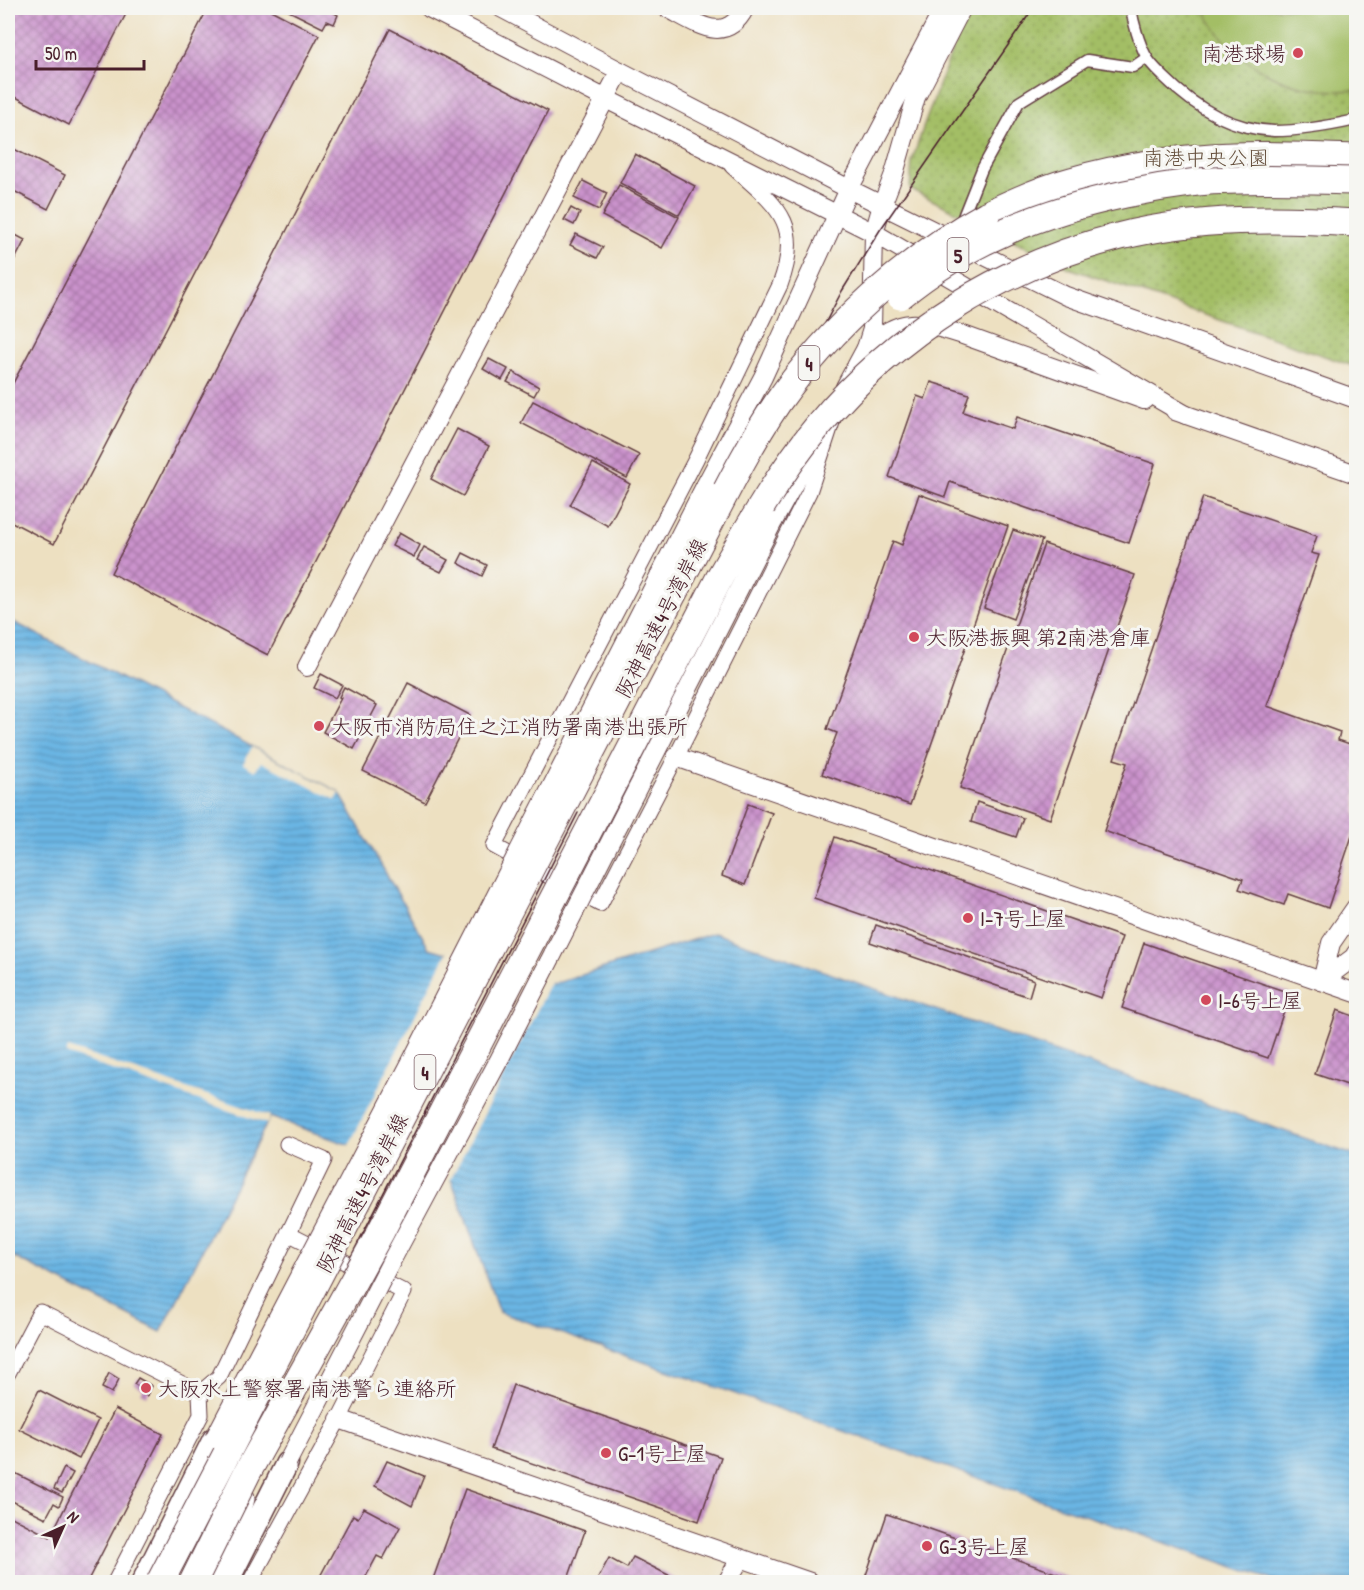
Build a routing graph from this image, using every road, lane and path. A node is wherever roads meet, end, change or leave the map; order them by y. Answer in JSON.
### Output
{"nodes":[{"id":1,"x":429,"y":8,"type":"edge"},
{"id":2,"x":501,"y":8,"type":"edge"},
{"id":3,"x":667,"y":8,"type":"edge"},
{"id":4,"x":745,"y":8,"type":"edge"},
{"id":5,"x":944,"y":8,"type":"edge"},
{"id":6,"x":962,"y":8,"type":"edge"},
{"id":7,"x":1131,"y":8,"type":"edge"},
{"id":8,"x":1146,"y":58,"type":"junction"},
{"id":9,"x":620,"y":71,"type":"junction"},
{"id":10,"x":606,"y":99,"type":"junction"},
{"id":11,"x":1356,"y":120,"type":"edge"},
{"id":12,"x":1356,"y":158,"type":"edge"},
{"id":13,"x":728,"y":161,"type":"junction"},
{"id":14,"x":1356,"y":181,"type":"edge"},
{"id":15,"x":849,"y":189,"type":"junction"},
{"id":16,"x":1356,"y":204,"type":"edge"},
{"id":17,"x":882,"y":205,"type":"junction"},
{"id":18,"x":837,"y":216,"type":"junction"},
{"id":19,"x":961,"y":222,"type":"dead end"},
{"id":20,"x":1356,"y":223,"type":"edge"},
{"id":21,"x":874,"y":233,"type":"junction"},
{"id":22,"x":866,"y":348,"type":"junction"},
{"id":23,"x":841,"y":397,"type":"junction"},
{"id":24,"x":1356,"y":399,"type":"edge"},
{"id":25,"x":1186,"y":415,"type":"junction"},
{"id":26,"x":1356,"y":474,"type":"edge"},
{"id":27,"x":690,"y":561,"type":"junction"},
{"id":28,"x":721,"y":574,"type":"junction"},
{"id":29,"x":307,"y":667,"type":"dead end"},
{"id":30,"x":676,"y":757,"type":"junction"},
{"id":31,"x":1356,"y":907,"type":"edge"},
{"id":32,"x":1356,"y":953,"type":"edge"},
{"id":33,"x":1322,"y":981,"type":"junction"},
{"id":34,"x":1356,"y":993,"type":"edge"},
{"id":35,"x":287,"y":1144,"type":"dead end"},
{"id":36,"x":288,"y":1233,"type":"junction"},
{"id":37,"x":8,"y":1374,"type":"edge"},
{"id":38,"x":201,"y":1393,"type":"junction"},
{"id":39,"x":339,"y":1419,"type":"junction"},
{"id":40,"x":214,"y":1439,"type":"joint"},
{"id":41,"x":287,"y":1463,"type":"joint"},
{"id":42,"x":248,"y":1473,"type":"junction"},
{"id":43,"x":740,"y":1558,"type":"junction"},
{"id":44,"x":115,"y":1582,"type":"edge"},
{"id":45,"x":143,"y":1582,"type":"edge"},
{"id":46,"x":160,"y":1582,"type":"edge"},
{"id":47,"x":193,"y":1582,"type":"edge"},
{"id":48,"x":217,"y":1582,"type":"edge"},
{"id":49,"x":227,"y":1582,"type":"edge"},
{"id":50,"x":250,"y":1582,"type":"edge"},
{"id":51,"x":727,"y":1582,"type":"edge"},
{"id":52,"x":810,"y":1582,"type":"edge"}],
"edges":[{"from":1,"to":10,"type":"street"},
{"from":2,"to":9,"type":"street"},
{"from":3,"to":4,"type":"street"},
{"from":5,"to":15,"type":"street"},
{"from":6,"to":17,"type":"street"},
{"from":7,"to":8,"type":"street"},
{"from":8,"to":11,"type":"street"},
{"from":8,"to":19,"type":"street"},
{"from":9,"to":10,"type":"street"},
{"from":9,"to":15,"type":"street"},
{"from":10,"to":13,"type":"street"},
{"from":10,"to":29,"type":"street"},
{"from":12,"to":27,"type":"highway","name":"阪神高速4号湾岸線","number":"4","bridge":true},
{"from":13,"to":18,"type":"street"},
{"from":13,"to":30,"type":"street"},
{"from":14,"to":27,"type":"highway","number":"5","bridge":true},
{"from":15,"to":17,"type":"street"},
{"from":15,"to":18,"type":"street"},
{"from":16,"to":28,"type":"highway","number":"5","bridge":true},
{"from":17,"to":21,"type":"street"},
{"from":17,"to":24,"type":"street"},
{"from":18,"to":21,"type":"street"},
{"from":18,"to":40,"type":"street","bridge":true},
{"from":20,"to":28,"type":"highway","name":"阪神高速4号湾岸線","number":"4","bridge":true},
{"from":21,"to":22,"type":"street"},
{"from":21,"to":25,"type":"street"},
{"from":22,"to":23,"type":"street"},
{"from":22,"to":25,"type":"street"},
{"from":23,"to":30,"type":"street"},
{"from":23,"to":41,"type":"street","bridge":true},
{"from":25,"to":26,"type":"street"},
{"from":27,"to":46,"type":"highway","name":"阪神高速4号湾岸線","number":"4","bridge":true},
{"from":28,"to":42,"type":"highway","name":"阪神高速4号湾岸線","number":"4","bridge":true},
{"from":30,"to":33,"type":"street"},
{"from":31,"to":33,"type":"street"},
{"from":32,"to":33,"type":"street"},
{"from":33,"to":34,"type":"street"},
{"from":35,"to":36,"type":"street"},
{"from":36,"to":38,"type":"street"},
{"from":36,"to":39,"type":"street"},
{"from":37,"to":38,"type":"street"},
{"from":38,"to":44,"type":"street"},
{"from":39,"to":43,"type":"street"},
{"from":39,"to":50,"type":"street"},
{"from":40,"to":45,"type":"main road"},
{"from":41,"to":49,"type":"main road"},
{"from":42,"to":47,"type":"highway","name":"阪神高速4号湾岸線","number":"4","bridge":true},
{"from":42,"to":48,"type":"highway","bridge":true},
{"from":43,"to":51,"type":"street"},
{"from":43,"to":52,"type":"street"}]}
